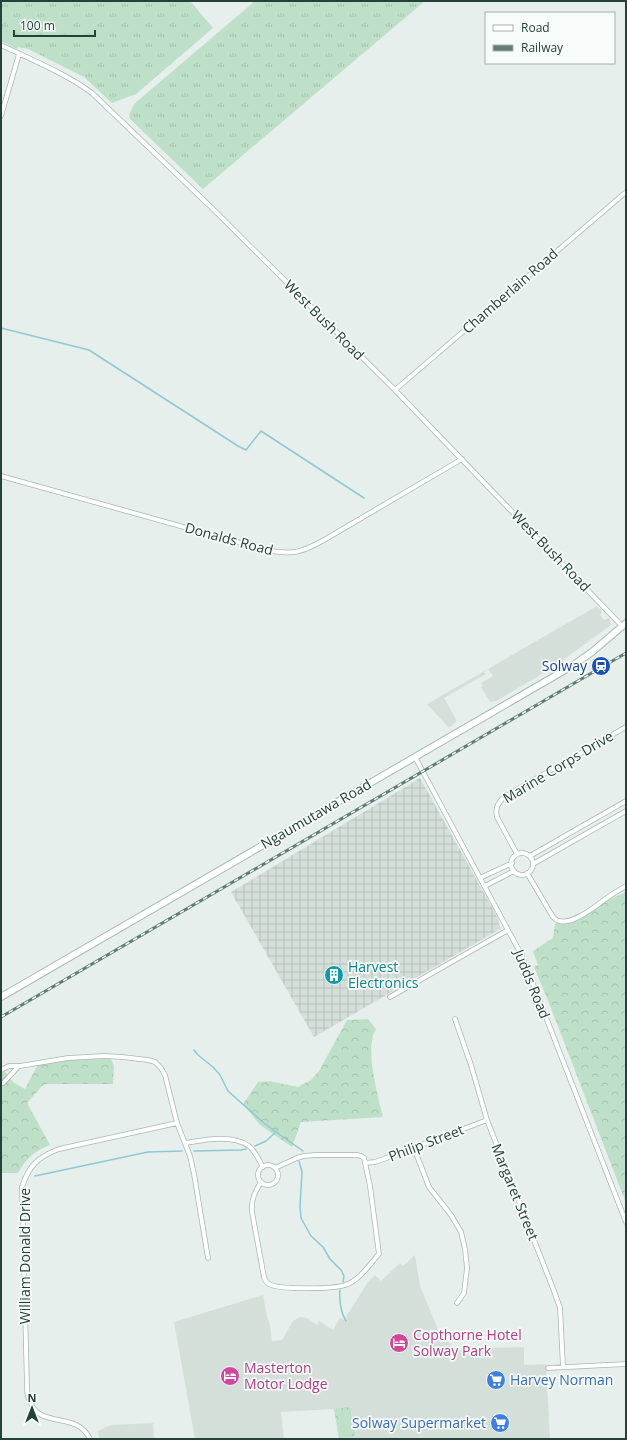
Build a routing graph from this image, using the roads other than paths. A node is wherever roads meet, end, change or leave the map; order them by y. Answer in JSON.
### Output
{"nodes":[{"id":1,"x":1,"y":45,"type":"edge"},
{"id":2,"x":19,"y":54,"type":"junction"},
{"id":3,"x":1,"y":116,"type":"edge"},
{"id":4,"x":626,"y":192,"type":"edge"},
{"id":5,"x":395,"y":390,"type":"junction"},
{"id":6,"x":462,"y":459,"type":"junction"},
{"id":7,"x":1,"y":476,"type":"edge"},
{"id":8,"x":624,"y":625,"type":"edge"},
{"id":9,"x":626,"y":727,"type":"edge"},
{"id":10,"x":415,"y":757,"type":"junction"},
{"id":11,"x":626,"y":801,"type":"edge"},
{"id":12,"x":616,"y":807,"type":"junction"},
{"id":13,"x":626,"y":811,"type":"edge"},
{"id":14,"x":620,"y":815,"type":"junction"},
{"id":15,"x":576,"y":830,"type":"junction"},
{"id":16,"x":581,"y":837,"type":"junction"},
{"id":17,"x":517,"y":854,"type":"junction"},
{"id":18,"x":530,"y":856,"type":"junction"},
{"id":19,"x":512,"y":863,"type":"junction"},
{"id":20,"x":533,"y":864,"type":"junction"},
{"id":21,"x":514,"y":871,"type":"junction"},
{"id":22,"x":527,"y":873,"type":"junction"},
{"id":23,"x":480,"y":878,"type":"junction"},
{"id":24,"x":485,"y":886,"type":"junction"},
{"id":25,"x":626,"y":886,"type":"edge"},
{"id":26,"x":508,"y":930,"type":"junction"},
{"id":27,"x":1,"y":997,"type":"edge"},
{"id":28,"x":390,"y":997,"type":"dead end"},
{"id":29,"x":455,"y":1019,"type":"dead end"},
{"id":30,"x":20,"y":1066,"type":"junction"},
{"id":31,"x":1,"y":1070,"type":"edge"},
{"id":32,"x":1,"y":1083,"type":"edge"},
{"id":33,"x":487,"y":1120,"type":"junction"},
{"id":34,"x":177,"y":1123,"type":"junction"},
{"id":35,"x":185,"y":1143,"type":"junction"},
{"id":36,"x":414,"y":1148,"type":"junction"},
{"id":37,"x":365,"y":1163,"type":"junction"},
{"id":38,"x":263,"y":1167,"type":"junction"},
{"id":39,"x":275,"y":1168,"type":"junction"},
{"id":40,"x":261,"y":1182,"type":"junction"},
{"id":41,"x":626,"y":1222,"type":"edge"},
{"id":42,"x":208,"y":1258,"type":"dead end"},
{"id":43,"x":457,"y":1303,"type":"dead end"},
{"id":44,"x":626,"y":1364,"type":"edge"},
{"id":45,"x":563,"y":1367,"type":"junction"},
{"id":46,"x":548,"y":1368,"type":"dead end"},
{"id":47,"x":90,"y":1439,"type":"edge"}],
"edges":[{"from":1,"to":2,"type":"street","name":"West Bush Road"},
{"from":2,"to":3,"type":"street"},
{"from":2,"to":5,"type":"street","name":"West Bush Road"},
{"from":4,"to":5,"type":"street","name":"Chamberlain Road"},
{"from":5,"to":6,"type":"street","name":"West Bush Road"},
{"from":6,"to":7,"type":"street","name":"Donalds Road"},
{"from":6,"to":8,"type":"street","name":"West Bush Road"},
{"from":8,"to":10,"type":"main road","name":"Ngaumutawa Road"},
{"from":9,"to":17,"type":"street","name":"Marine Corps Drive"},
{"from":10,"to":23,"type":"street","name":"Judds Road"},
{"from":10,"to":27,"type":"main road","name":"Ngaumutawa Road"},
{"from":11,"to":12,"type":"street"},
{"from":12,"to":14,"type":"street"},
{"from":12,"to":15,"type":"street"},
{"from":13,"to":14,"type":"street"},
{"from":14,"to":16,"type":"street"},
{"from":15,"to":16,"type":"street"},
{"from":15,"to":18,"type":"street"},
{"from":16,"to":20,"type":"street"},
{"from":17,"to":18,"type":"street"},
{"from":17,"to":19,"type":"street"},
{"from":18,"to":20,"type":"street"},
{"from":19,"to":21,"type":"street"},
{"from":19,"to":23,"type":"street"},
{"from":20,"to":22,"type":"street"},
{"from":21,"to":22,"type":"street"},
{"from":21,"to":24,"type":"street"},
{"from":22,"to":25,"type":"street"},
{"from":23,"to":24,"type":"street","name":"Judds Road"},
{"from":24,"to":26,"type":"street","name":"Judds Road"},
{"from":26,"to":28,"type":"street"},
{"from":26,"to":41,"type":"street","name":"Judds Road"},
{"from":29,"to":33,"type":"street","name":"Margaret Street"},
{"from":30,"to":31,"type":"street"},
{"from":30,"to":32,"type":"street"},
{"from":30,"to":34,"type":"street"},
{"from":33,"to":36,"type":"street","name":"Philip Street"},
{"from":33,"to":45,"type":"street","name":"Margaret Street"},
{"from":34,"to":35,"type":"street"},
{"from":34,"to":47,"type":"street","name":"William Donald Drive"},
{"from":35,"to":38,"type":"street"},
{"from":35,"to":42,"type":"street"},
{"from":36,"to":37,"type":"street","name":"Philip Street"},
{"from":36,"to":43,"type":"street"},
{"from":37,"to":39,"type":"street"},
{"from":37,"to":40,"type":"street"},
{"from":38,"to":39,"type":"street"},
{"from":38,"to":40,"type":"street"},
{"from":39,"to":40,"type":"street"},
{"from":44,"to":45,"type":"street"},
{"from":45,"to":46,"type":"street"}]}
